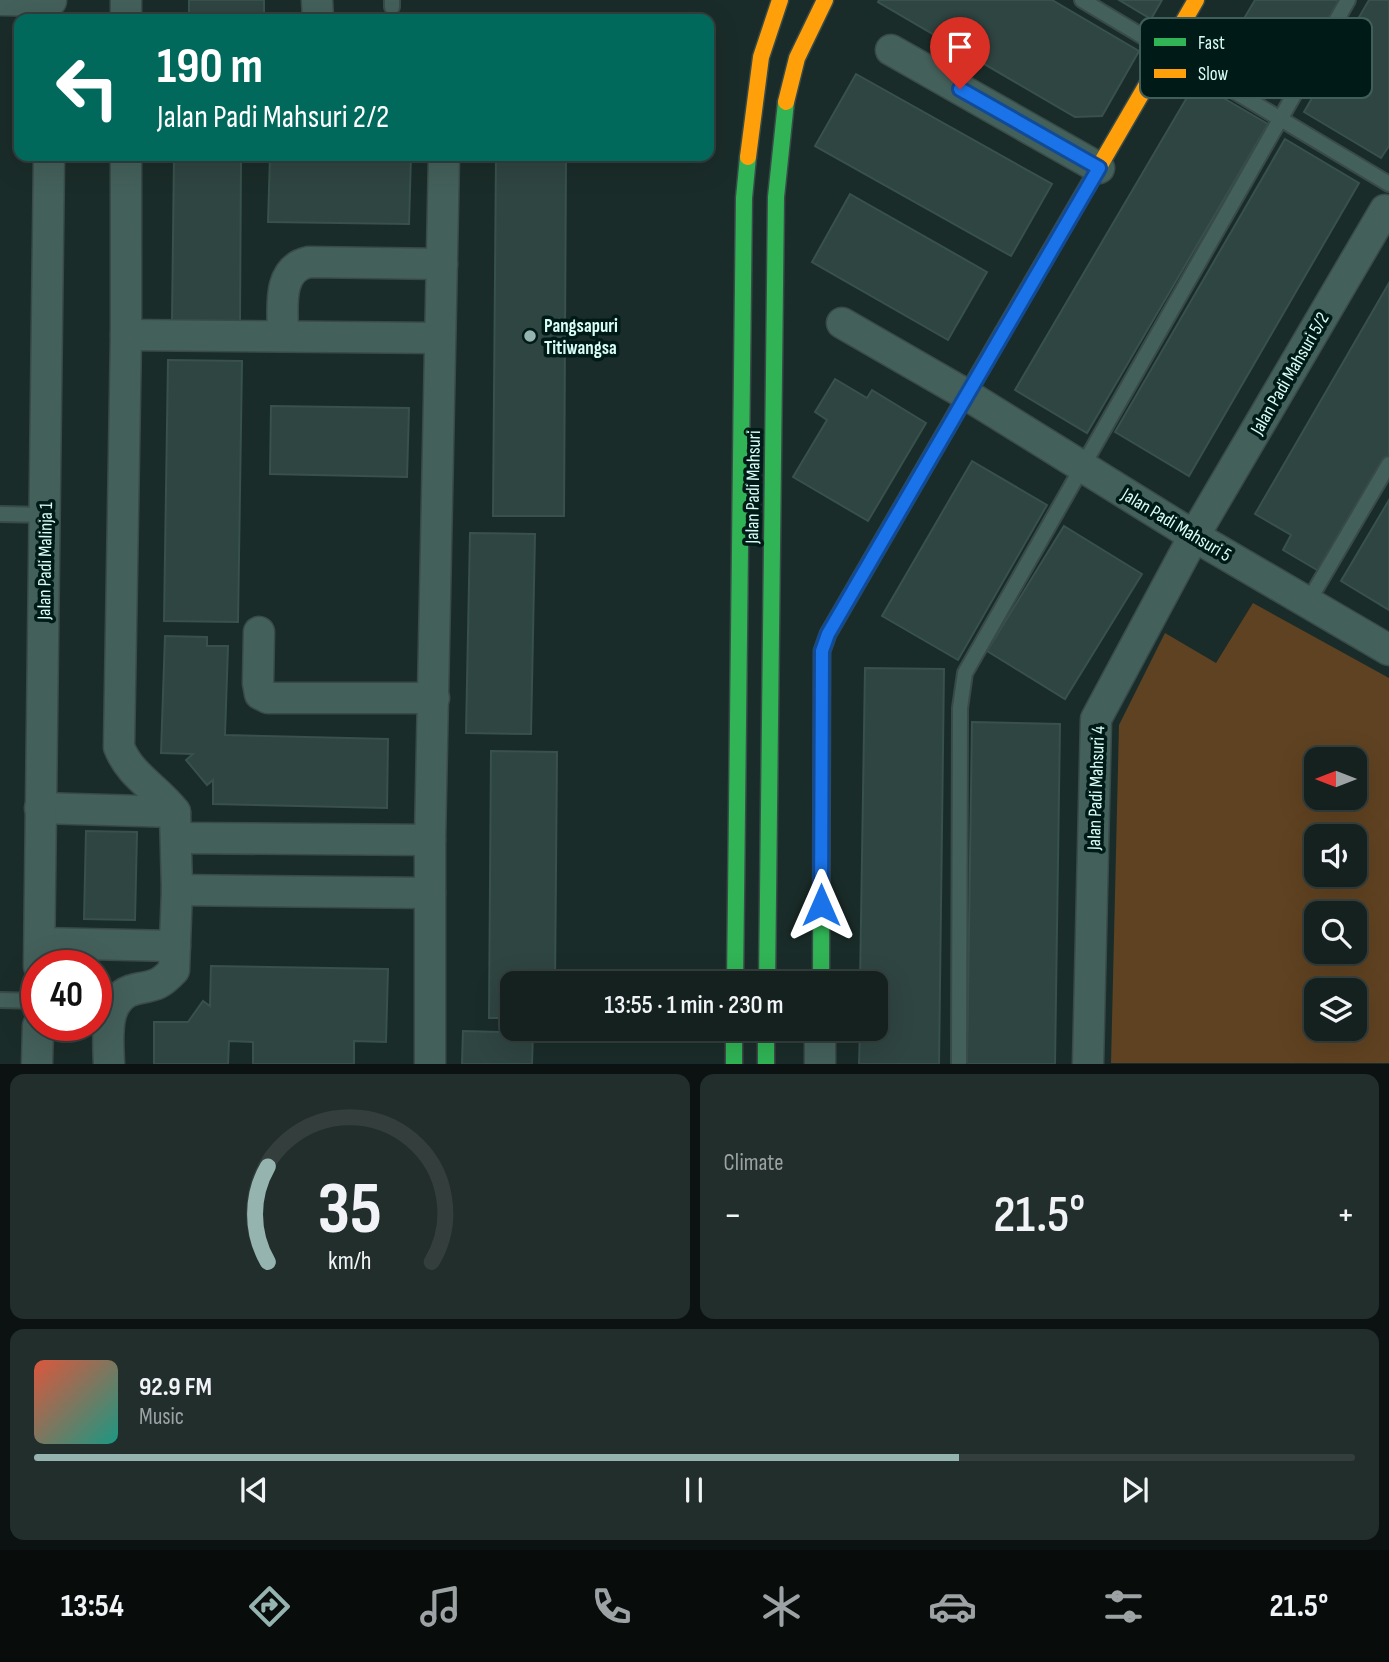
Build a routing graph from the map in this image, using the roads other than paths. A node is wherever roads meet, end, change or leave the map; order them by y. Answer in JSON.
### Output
{"nodes":[{"id":1,"x":0,"y":0,"type":"edge"},
{"id":2,"x":51,"y":0,"type":"edge"},
{"id":3,"x":780,"y":0,"type":"edge"},
{"id":4,"x":812,"y":0,"type":"edge"},
{"id":5,"x":825,"y":0,"type":"edge"},
{"id":6,"x":1082,"y":0,"type":"edge"},
{"id":7,"x":1196,"y":0,"type":"edge"},
{"id":8,"x":1348,"y":0,"type":"edge"},
{"id":9,"x":1186,"y":18,"type":"edge"},
{"id":10,"x":1338,"y":18,"type":"edge"},
{"id":11,"x":755,"y":23,"type":"dead end"},
{"id":12,"x":1140,"y":35,"type":"edge"},
{"id":13,"x":805,"y":37,"type":"junction"},
{"id":14,"x":891,"y":50,"type":"dead end"},
{"id":15,"x":761,"y":57,"type":"junction"},
{"id":16,"x":1140,"y":97,"type":"edge"},
{"id":17,"x":1243,"y":98,"type":"edge"},
{"id":18,"x":1291,"y":98,"type":"edge"},
{"id":19,"x":1278,"y":120,"type":"junction"},
{"id":20,"x":49,"y":161,"type":"edge"},
{"id":21,"x":126,"y":161,"type":"edge"},
{"id":22,"x":444,"y":161,"type":"edge"},
{"id":23,"x":1099,"y":168,"type":"junction"},
{"id":24,"x":1387,"y":197,"type":"edge"},
{"id":25,"x":442,"y":264,"type":"junction"},
{"id":26,"x":842,"y":323,"type":"dead end"},
{"id":27,"x":126,"y":335,"type":"junction"},
{"id":28,"x":284,"y":335,"type":"junction"},
{"id":29,"x":439,"y":338,"type":"junction"},
{"id":30,"x":967,"y":395,"type":"junction"},
{"id":31,"x":1389,"y":464,"type":"edge"},
{"id":32,"x":1083,"y":467,"type":"junction"},
{"id":33,"x":0,"y":514,"type":"edge"},
{"id":34,"x":45,"y":515,"type":"junction"},
{"id":35,"x":1194,"y":536,"type":"junction"},
{"id":36,"x":1308,"y":602,"type":"junction"},
{"id":37,"x":259,"y":632,"type":"dead end"},
{"id":38,"x":1389,"y":650,"type":"edge"},
{"id":39,"x":434,"y":698,"type":"junction"},
{"id":40,"x":40,"y":808,"type":"junction"},
{"id":41,"x":176,"y":825,"type":"junction"},
{"id":42,"x":430,"y":840,"type":"junction"},
{"id":43,"x":177,"y":890,"type":"junction"},
{"id":44,"x":430,"y":893,"type":"junction"},
{"id":45,"x":175,"y":946,"type":"junction"},
{"id":46,"x":39,"y":950,"type":"edge"},
{"id":47,"x":112,"y":950,"type":"edge"},
{"id":48,"x":735,"y":971,"type":"edge"},
{"id":49,"x":767,"y":971,"type":"edge"},
{"id":50,"x":821,"y":971,"type":"edge"},
{"id":51,"x":0,"y":1000,"type":"edge"},
{"id":52,"x":21,"y":1001,"type":"edge"},
{"id":53,"x":38,"y":1041,"type":"edge"},
{"id":54,"x":734,"y":1041,"type":"edge"},
{"id":55,"x":766,"y":1041,"type":"edge"},
{"id":56,"x":821,"y":1041,"type":"edge"},
{"id":57,"x":37,"y":1063,"type":"edge"},
{"id":58,"x":109,"y":1063,"type":"edge"},
{"id":59,"x":430,"y":1063,"type":"edge"},
{"id":60,"x":734,"y":1063,"type":"edge"},
{"id":61,"x":766,"y":1063,"type":"edge"},
{"id":62,"x":820,"y":1063,"type":"edge"},
{"id":63,"x":958,"y":1063,"type":"edge"},
{"id":64,"x":1088,"y":1063,"type":"edge"}],
"edges":[{"from":1,"to":2,"type":"street"},
{"from":3,"to":15,"type":"main road","name":"Jalan Padi Mahsuri"},
{"from":4,"to":13,"type":"main road"},
{"from":5,"to":13,"type":"main road","name":"Jalan Padi Mahsuri"},
{"from":6,"to":12,"type":"lane"},
{"from":7,"to":9,"type":"main road"},
{"from":8,"to":10,"type":"lane"},
{"from":11,"to":15,"type":"main road"},
{"from":13,"to":49,"type":"main road","name":"Jalan Padi Mahsuri"},
{"from":14,"to":23,"type":"street"},
{"from":15,"to":48,"type":"main road","name":"Jalan Padi Mahsuri"},
{"from":16,"to":23,"type":"main road"},
{"from":17,"to":19,"type":"lane"},
{"from":18,"to":19,"type":"lane"},
{"from":19,"to":24,"type":"lane"},
{"from":19,"to":32,"type":"lane"},
{"from":20,"to":34,"type":"street","name":"Jalan Padi Malinja 1"},
{"from":21,"to":27,"type":"street"},
{"from":22,"to":25,"type":"street"},
{"from":23,"to":30,"type":"main road"},
{"from":24,"to":35,"type":"street","name":"Jalan Padi Mahsuri 5/2"},
{"from":25,"to":28,"type":"street"},
{"from":25,"to":29,"type":"street"},
{"from":26,"to":30,"type":"street","name":"Jalan Padi Mahsuri 5"},
{"from":27,"to":28,"type":"street"},
{"from":27,"to":41,"type":"street"},
{"from":28,"to":29,"type":"street"},
{"from":29,"to":39,"type":"street"},
{"from":30,"to":32,"type":"street","name":"Jalan Padi Mahsuri 5"},
{"from":30,"to":50,"type":"main road"},
{"from":31,"to":36,"type":"lane"},
{"from":32,"to":35,"type":"street","name":"Jalan Padi Mahsuri 5"},
{"from":32,"to":63,"type":"lane"},
{"from":33,"to":34,"type":"lane"},
{"from":34,"to":40,"type":"street","name":"Jalan Padi Malinja 1"},
{"from":35,"to":36,"type":"street","name":"Jalan Padi Mahsuri 5"},
{"from":35,"to":64,"type":"street","name":"Jalan Padi Mahsuri 4"},
{"from":36,"to":38,"type":"street","name":"Jalan Padi Mahsuri 5"},
{"from":37,"to":39,"type":"street"},
{"from":39,"to":42,"type":"street"},
{"from":40,"to":41,"type":"street"},
{"from":40,"to":46,"type":"street","name":"Jalan Padi Malinja 1"},
{"from":41,"to":42,"type":"street"},
{"from":41,"to":43,"type":"street"},
{"from":42,"to":44,"type":"street"},
{"from":43,"to":44,"type":"street"},
{"from":43,"to":45,"type":"street"},
{"from":44,"to":59,"type":"street"},
{"from":45,"to":47,"type":"street"},
{"from":45,"to":58,"type":"street"},
{"from":51,"to":52,"type":"lane"},
{"from":53,"to":57,"type":"street"},
{"from":54,"to":60,"type":"main road"},
{"from":55,"to":61,"type":"main road"},
{"from":56,"to":62,"type":"street"}]}
